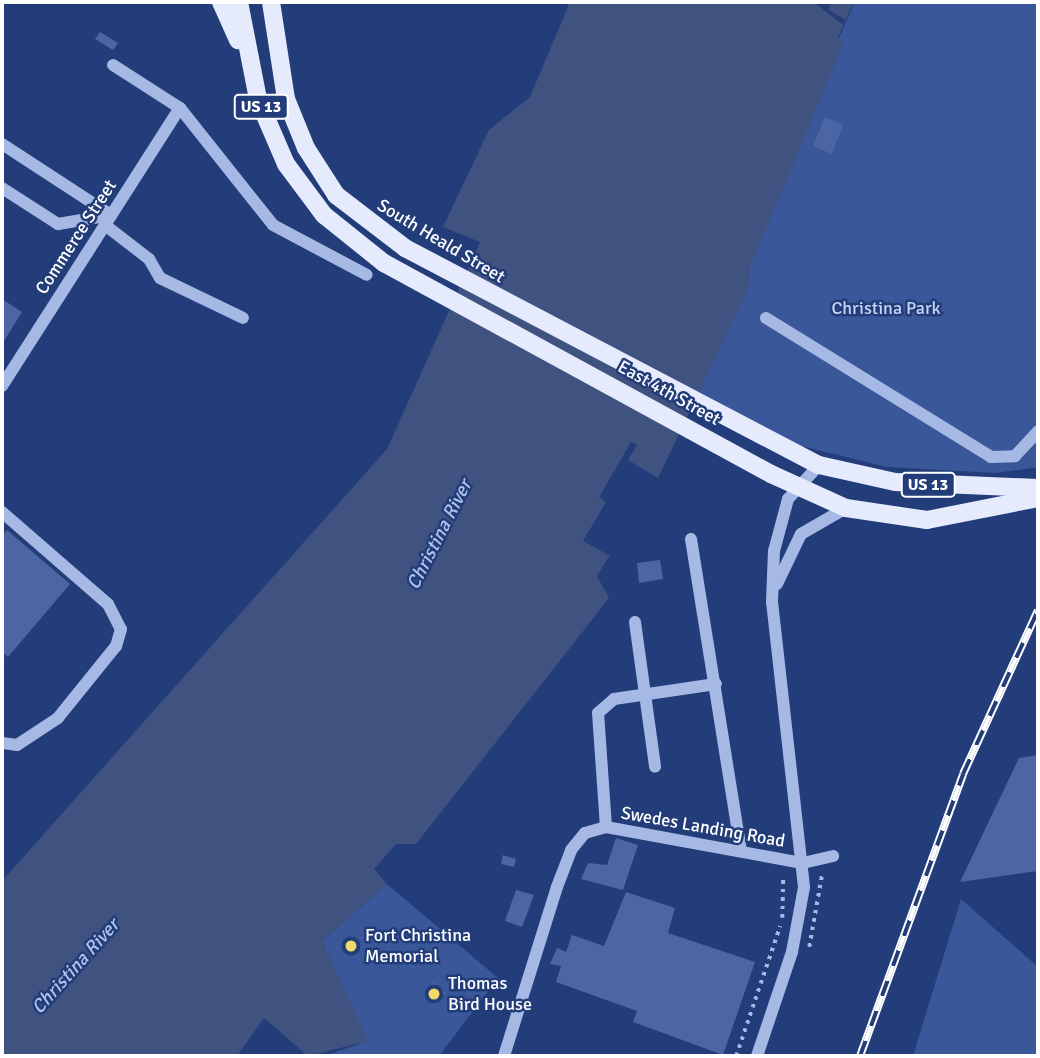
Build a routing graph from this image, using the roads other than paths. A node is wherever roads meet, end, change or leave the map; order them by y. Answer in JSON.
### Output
{"nodes":[{"id":1,"x":221,"y":2,"type":"edge"},
{"id":2,"x":239,"y":2,"type":"edge"},
{"id":3,"x":271,"y":2,"type":"edge"},
{"id":4,"x":113,"y":65,"type":"dead end"},
{"id":5,"x":251,"y":73,"type":"junction"},
{"id":6,"x":180,"y":108,"type":"junction"},
{"id":7,"x":2,"y":144,"type":"edge"},
{"id":8,"x":2,"y":188,"type":"edge"},
{"id":9,"x":108,"y":220,"type":"junction"},
{"id":10,"x":367,"y":275,"type":"dead end"},
{"id":11,"x":243,"y":318,"type":"dead end"},
{"id":12,"x":766,"y":318,"type":"dead end"},
{"id":13,"x":2,"y":386,"type":"edge"},
{"id":14,"x":713,"y":413,"type":"joint"},
{"id":15,"x":1038,"y":432,"type":"edge"},
{"id":16,"x":820,"y":466,"type":"junction"},
{"id":17,"x":797,"y":487,"type":"junction"},
{"id":18,"x":1038,"y":488,"type":"edge"},
{"id":19,"x":1038,"y":498,"type":"edge"},
{"id":20,"x":846,"y":508,"type":"junction"},
{"id":21,"x":2,"y":512,"type":"edge"},
{"id":22,"x":691,"y":539,"type":"dead end"},
{"id":23,"x":772,"y":602,"type":"junction"},
{"id":24,"x":635,"y":622,"type":"dead end"},
{"id":25,"x":716,"y":684,"type":"junction"},
{"id":26,"x":645,"y":694,"type":"junction"},
{"id":27,"x":2,"y":743,"type":"edge"},
{"id":28,"x":655,"y":767,"type":"dead end"},
{"id":29,"x":606,"y":827,"type":"junction"},
{"id":30,"x":741,"y":851,"type":"junction"},
{"id":31,"x":833,"y":856,"type":"dead end"},
{"id":32,"x":803,"y":863,"type":"junction"},
{"id":33,"x":504,"y":1056,"type":"edge"},
{"id":34,"x":757,"y":1056,"type":"edge"}],
"edges":[{"from":1,"to":5,"type":"main road"},
{"from":2,"to":5,"type":"main road","number":"US 13"},
{"from":3,"to":14,"type":"main road","name":"South Heald Street","number":"US 13"},
{"from":4,"to":6,"type":"street"},
{"from":5,"to":17,"type":"main road","name":"East 4th Street","number":"US 13"},
{"from":6,"to":9,"type":"street","name":"Commerce Street"},
{"from":6,"to":10,"type":"street"},
{"from":7,"to":9,"type":"street"},
{"from":8,"to":9,"type":"street"},
{"from":9,"to":11,"type":"street"},
{"from":9,"to":13,"type":"street","name":"Commerce Street"},
{"from":12,"to":15,"type":"street"},
{"from":14,"to":16,"type":"main road","name":"East 4th Street","number":"US 13"},
{"from":16,"to":17,"type":"street","name":"Swedes Landing Road"},
{"from":16,"to":18,"type":"main road","name":"East 4th Street","number":"US 13"},
{"from":17,"to":20,"type":"main road","name":"East 4th Street","number":"US 13"},
{"from":17,"to":23,"type":"street","name":"Swedes Landing Road"},
{"from":19,"to":20,"type":"main road","name":"East 4th Street","number":"US 13"},
{"from":20,"to":23,"type":"street","name":"Swedes Landing Road"},
{"from":21,"to":27,"type":"street"},
{"from":22,"to":25,"type":"street"},
{"from":23,"to":32,"type":"street","name":"Swedes Landing Road"},
{"from":24,"to":26,"type":"street"},
{"from":25,"to":26,"type":"street"},
{"from":25,"to":30,"type":"street"},
{"from":26,"to":28,"type":"street"},
{"from":26,"to":29,"type":"street"},
{"from":29,"to":30,"type":"street","name":"Swedes Landing Road"},
{"from":29,"to":33,"type":"street","name":"Swedes Landing Road"},
{"from":30,"to":32,"type":"street","name":"Swedes Landing Road"},
{"from":31,"to":32,"type":"street","name":"Swedes Landing Road"},
{"from":32,"to":34,"type":"street","name":"Swedes Landing Road"}]}
